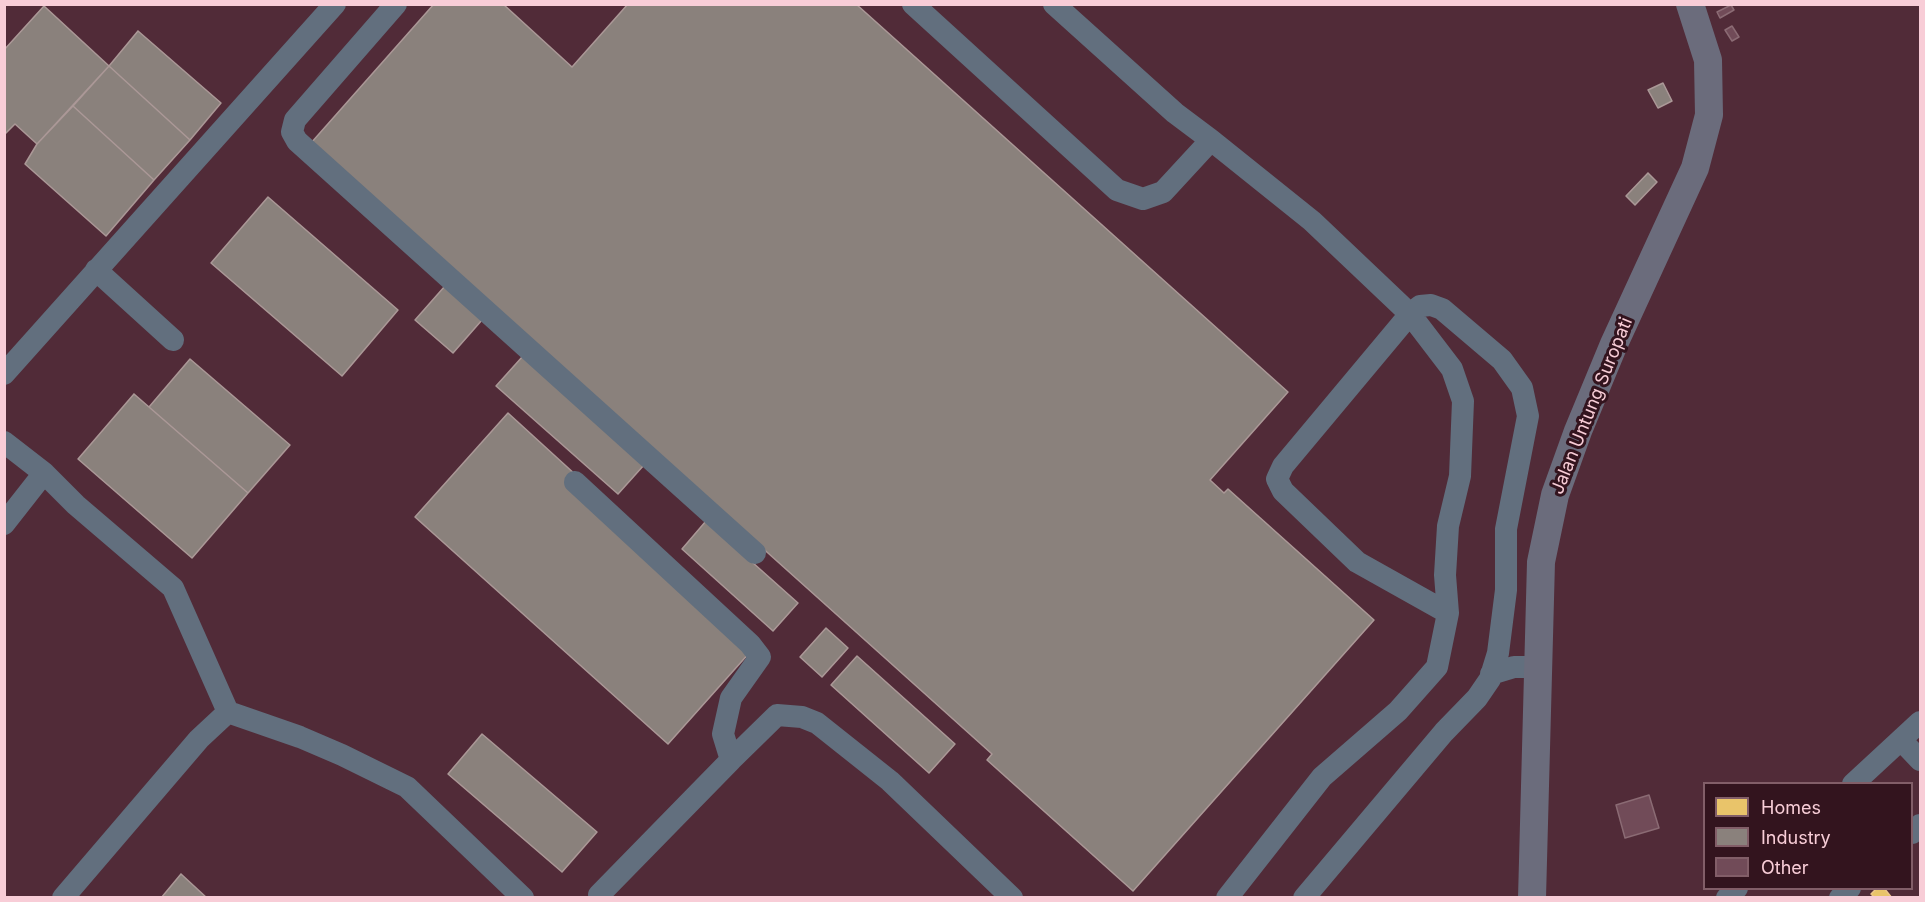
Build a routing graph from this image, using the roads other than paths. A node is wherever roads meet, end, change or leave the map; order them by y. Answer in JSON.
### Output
{"nodes":[{"id":1,"x":335,"y":4,"type":"edge"},
{"id":2,"x":396,"y":4,"type":"edge"},
{"id":3,"x":913,"y":4,"type":"edge"},
{"id":4,"x":1054,"y":4,"type":"edge"},
{"id":5,"x":1690,"y":4,"type":"edge"},
{"id":6,"x":1211,"y":140,"type":"junction"},
{"id":7,"x":96,"y":270,"type":"junction"},
{"id":8,"x":1410,"y":314,"type":"junction"},
{"id":9,"x":173,"y":340,"type":"dead end"},
{"id":10,"x":4,"y":374,"type":"edge"},
{"id":11,"x":4,"y":442,"type":"edge"},
{"id":12,"x":44,"y":474,"type":"junction"},
{"id":13,"x":575,"y":482,"type":"dead end"},
{"id":14,"x":4,"y":524,"type":"edge"},
{"id":15,"x":755,"y":553,"type":"dead end"},
{"id":16,"x":1540,"y":586,"type":"junction"},
{"id":17,"x":1506,"y":590,"type":"junction"},
{"id":18,"x":1448,"y":613,"type":"junction"},
{"id":19,"x":1538,"y":667,"type":"junction"},
{"id":20,"x":1491,"y":674,"type":"junction"},
{"id":21,"x":228,"y":712,"type":"junction"},
{"id":22,"x":1920,"y":722,"type":"edge"},
{"id":23,"x":1901,"y":740,"type":"junction"},
{"id":24,"x":731,"y":760,"type":"junction"},
{"id":25,"x":1920,"y":760,"type":"edge"},
{"id":26,"x":1854,"y":782,"type":"edge"},
{"id":27,"x":63,"y":897,"type":"edge"},
{"id":28,"x":523,"y":897,"type":"edge"},
{"id":29,"x":599,"y":897,"type":"edge"},
{"id":30,"x":1012,"y":897,"type":"edge"},
{"id":31,"x":1227,"y":897,"type":"edge"},
{"id":32,"x":1304,"y":897,"type":"edge"},
{"id":33,"x":1532,"y":897,"type":"edge"}],
"edges":[{"from":1,"to":7,"type":"street"},
{"from":2,"to":15,"type":"street"},
{"from":3,"to":6,"type":"street"},
{"from":4,"to":6,"type":"street"},
{"from":5,"to":16,"type":"main road","name":"Jalan Untung Suropati"},
{"from":6,"to":8,"type":"street"},
{"from":7,"to":9,"type":"street"},
{"from":7,"to":10,"type":"street"},
{"from":8,"to":17,"type":"street"},
{"from":8,"to":18,"type":"street"},
{"from":8,"to":18,"type":"street"},
{"from":11,"to":12,"type":"street"},
{"from":12,"to":14,"type":"street"},
{"from":12,"to":21,"type":"street"},
{"from":13,"to":24,"type":"street"},
{"from":16,"to":17,"type":"street"},
{"from":16,"to":19,"type":"main road","name":"Jalan Untung Suropati"},
{"from":17,"to":20,"type":"street"},
{"from":18,"to":31,"type":"street"},
{"from":19,"to":20,"type":"street"},
{"from":19,"to":33,"type":"main road","name":"Jalan Untung Suropati"},
{"from":20,"to":32,"type":"street"},
{"from":21,"to":27,"type":"street"},
{"from":21,"to":28,"type":"street"},
{"from":22,"to":23,"type":"street"},
{"from":23,"to":25,"type":"street"},
{"from":23,"to":26,"type":"street"},
{"from":24,"to":29,"type":"street"},
{"from":24,"to":30,"type":"street"}]}
